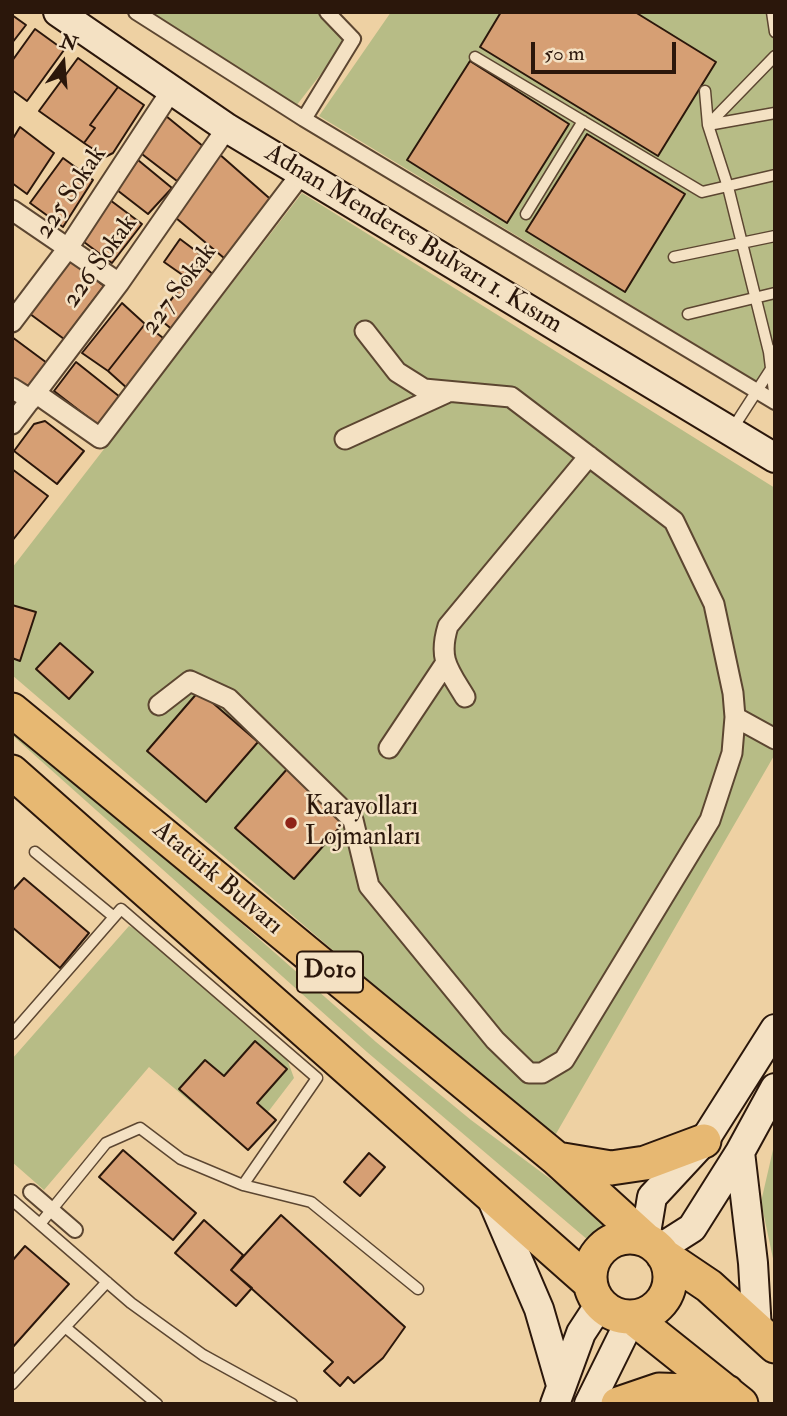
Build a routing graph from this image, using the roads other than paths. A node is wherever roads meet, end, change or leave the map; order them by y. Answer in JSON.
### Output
{"nodes":[{"id":1,"x":58,"y":12,"type":"edge"},
{"id":2,"x":136,"y":12,"type":"edge"},
{"id":3,"x":327,"y":12,"type":"edge"},
{"id":4,"x":772,"y":12,"type":"edge"},
{"id":5,"x":775,"y":32,"type":"edge"},
{"id":6,"x":775,"y":56,"type":"edge"},
{"id":7,"x":475,"y":57,"type":"dead end"},
{"id":8,"x":171,"y":91,"type":"junction"},
{"id":9,"x":705,"y":91,"type":"dead end"},
{"id":10,"x":775,"y":113,"type":"edge"},
{"id":11,"x":304,"y":119,"type":"junction"},
{"id":12,"x":583,"y":121,"type":"junction"},
{"id":13,"x":708,"y":125,"type":"junction"},
{"id":14,"x":228,"y":128,"type":"junction"},
{"id":15,"x":301,"y":174,"type":"junction"},
{"id":16,"x":775,"y":175,"type":"edge"},
{"id":17,"x":728,"y":187,"type":"junction"},
{"id":18,"x":12,"y":211,"type":"edge"},
{"id":19,"x":526,"y":214,"type":"dead end"},
{"id":20,"x":775,"y":236,"type":"edge"},
{"id":21,"x":743,"y":244,"type":"junction"},
{"id":22,"x":68,"y":248,"type":"junction"},
{"id":23,"x":674,"y":257,"type":"dead end"},
{"id":24,"x":119,"y":284,"type":"junction"},
{"id":25,"x":775,"y":293,"type":"edge"},
{"id":26,"x":756,"y":298,"type":"junction"},
{"id":27,"x":688,"y":314,"type":"dead end"},
{"id":28,"x":12,"y":322,"type":"edge"},
{"id":29,"x":365,"y":331,"type":"dead end"},
{"id":30,"x":772,"y":351,"type":"edge"},
{"id":31,"x":771,"y":369,"type":"junction"},
{"id":32,"x":12,"y":388,"type":"edge"},
{"id":33,"x":757,"y":391,"type":"junction"},
{"id":34,"x":446,"y":393,"type":"junction"},
{"id":35,"x":34,"y":397,"type":"junction"},
{"id":36,"x":775,"y":401,"type":"edge"},
{"id":37,"x":12,"y":424,"type":"edge"},
{"id":38,"x":730,"y":431,"type":"junction"},
{"id":39,"x":345,"y":439,"type":"dead end"},
{"id":40,"x":589,"y":456,"type":"junction"},
{"id":41,"x":775,"y":458,"type":"edge"},
{"id":42,"x":445,"y":664,"type":"junction"},
{"id":43,"x":465,"y":696,"type":"dead end"},
{"id":44,"x":159,"y":705,"type":"dead end"},
{"id":45,"x":12,"y":710,"type":"edge"},
{"id":46,"x":735,"y":717,"type":"junction"},
{"id":47,"x":775,"y":738,"type":"edge"},
{"id":48,"x":388,"y":748,"type":"dead end"},
{"id":49,"x":12,"y":772,"type":"edge"},
{"id":50,"x":35,"y":852,"type":"dead end"},
{"id":51,"x":114,"y":917,"type":"junction"},
{"id":52,"x":775,"y":1029,"type":"edge"},
{"id":53,"x":12,"y":1034,"type":"edge"},
{"id":54,"x":775,"y":1088,"type":"edge"},
{"id":55,"x":705,"y":1142,"type":"junction"},
{"id":56,"x":740,"y":1152,"type":"junction"},
{"id":57,"x":557,"y":1159,"type":"junction"},
{"id":58,"x":243,"y":1185,"type":"junction"},
{"id":59,"x":31,"y":1192,"type":"dead end"},
{"id":60,"x":490,"y":1195,"type":"junction"},
{"id":61,"x":12,"y":1200,"type":"edge"},
{"id":62,"x":51,"y":1210,"type":"junction"},
{"id":63,"x":40,"y":1224,"type":"junction"},
{"id":64,"x":75,"y":1230,"type":"dead end"},
{"id":65,"x":655,"y":1247,"type":"junction"},
{"id":66,"x":107,"y":1282,"type":"junction"},
{"id":67,"x":418,"y":1289,"type":"dead end"},
{"id":68,"x":595,"y":1293,"type":"junction"},
{"id":69,"x":632,"y":1317,"type":"junction"},
{"id":70,"x":65,"y":1327,"type":"junction"},
{"id":71,"x":766,"y":1338,"type":"edge"},
{"id":72,"x":12,"y":1384,"type":"edge"},
{"id":73,"x":558,"y":1394,"type":"edge"},
{"id":74,"x":734,"y":1398,"type":"edge"},
{"id":75,"x":157,"y":1404,"type":"edge"},
{"id":76,"x":292,"y":1404,"type":"edge"},
{"id":77,"x":589,"y":1404,"type":"edge"},
{"id":78,"x":618,"y":1404,"type":"edge"}],
"edges":[{"from":1,"to":8,"type":"main road","name":"Adnan Menderes Bulvarı 1. Kısım"},
{"from":2,"to":11,"type":"street"},
{"from":3,"to":11,"type":"street"},
{"from":4,"to":5,"type":"lane"},
{"from":6,"to":13,"type":"lane"},
{"from":7,"to":12,"type":"lane"},
{"from":8,"to":14,"type":"main road","name":"Adnan Menderes Bulvarı 1. Kısım"},
{"from":8,"to":22,"type":"street","name":"225 Sokak"},
{"from":9,"to":13,"type":"lane"},
{"from":10,"to":13,"type":"lane"},
{"from":11,"to":33,"type":"street"},
{"from":12,"to":17,"type":"lane"},
{"from":12,"to":19,"type":"lane"},
{"from":13,"to":17,"type":"lane"},
{"from":14,"to":15,"type":"main road","name":"Adnan Menderes Bulvarı 1. Kısım"},
{"from":14,"to":24,"type":"street","name":"226 Sokak"},
{"from":15,"to":35,"type":"street","name":"227 Sokak"},
{"from":15,"to":38,"type":"main road","name":"Adnan Menderes Bulvarı 1. Kısım"},
{"from":16,"to":17,"type":"lane"},
{"from":17,"to":21,"type":"lane"},
{"from":18,"to":22,"type":"street"},
{"from":20,"to":21,"type":"lane"},
{"from":21,"to":23,"type":"lane"},
{"from":21,"to":26,"type":"lane"},
{"from":22,"to":24,"type":"street"},
{"from":22,"to":28,"type":"street","name":"225 Sokak"},
{"from":24,"to":35,"type":"street","name":"226 Sokak"},
{"from":25,"to":26,"type":"lane"},
{"from":26,"to":27,"type":"lane"},
{"from":26,"to":30,"type":"lane"},
{"from":29,"to":34,"type":"street"},
{"from":30,"to":31,"type":"lane"},
{"from":31,"to":33,"type":"lane"},
{"from":31,"to":36,"type":"lane"},
{"from":32,"to":35,"type":"street"},
{"from":33,"to":36,"type":"street"},
{"from":33,"to":38,"type":"lane"},
{"from":34,"to":39,"type":"street"},
{"from":34,"to":40,"type":"street"},
{"from":35,"to":37,"type":"street","name":"226 Sokak"},
{"from":38,"to":41,"type":"main road","name":"Adnan Menderes Bulvarı 1. Kısım"},
{"from":40,"to":42,"type":"street"},
{"from":40,"to":46,"type":"street"},
{"from":42,"to":43,"type":"street"},
{"from":42,"to":48,"type":"street"},
{"from":44,"to":46,"type":"street"},
{"from":45,"to":57,"type":"highway","name":"Atatürk Bulvarı","number":"D010"},
{"from":46,"to":47,"type":"street"},
{"from":49,"to":60,"type":"highway","name":"Atatürk Bulvarı","number":"D010"},
{"from":50,"to":51,"type":"lane"},
{"from":51,"to":53,"type":"lane"},
{"from":51,"to":58,"type":"lane"},
{"from":52,"to":55,"type":"main road"},
{"from":54,"to":56,"type":"main road"},
{"from":55,"to":57,"type":"highway"},
{"from":55,"to":65,"type":"main road"},
{"from":56,"to":65,"type":"main road"},
{"from":56,"to":71,"type":"main road"},
{"from":57,"to":65,"type":"highway","name":"Atatürk Bulvarı","number":"D010"},
{"from":58,"to":62,"type":"lane"},
{"from":58,"to":67,"type":"lane"},
{"from":59,"to":62,"type":"street"},
{"from":60,"to":68,"type":"highway","name":"Atatürk Bulvarı","number":"D010"},
{"from":60,"to":73,"type":"main road"},
{"from":61,"to":63,"type":"lane"},
{"from":62,"to":63,"type":"lane"},
{"from":62,"to":64,"type":"street"},
{"from":63,"to":66,"type":"lane"},
{"from":65,"to":68,"type":"highway"},
{"from":65,"to":69,"type":"highway"},
{"from":65,"to":71,"type":"highway","name":"Atatürk Bulvarı","number":"D010"},
{"from":66,"to":70,"type":"lane"},
{"from":66,"to":76,"type":"lane"},
{"from":68,"to":69,"type":"highway","number":"D010"},
{"from":68,"to":73,"type":"main road"},
{"from":69,"to":74,"type":"highway","number":"D010"},
{"from":69,"to":77,"type":"main road"},
{"from":70,"to":72,"type":"lane"},
{"from":70,"to":75,"type":"lane"},
{"from":74,"to":78,"type":"highway"}]}
